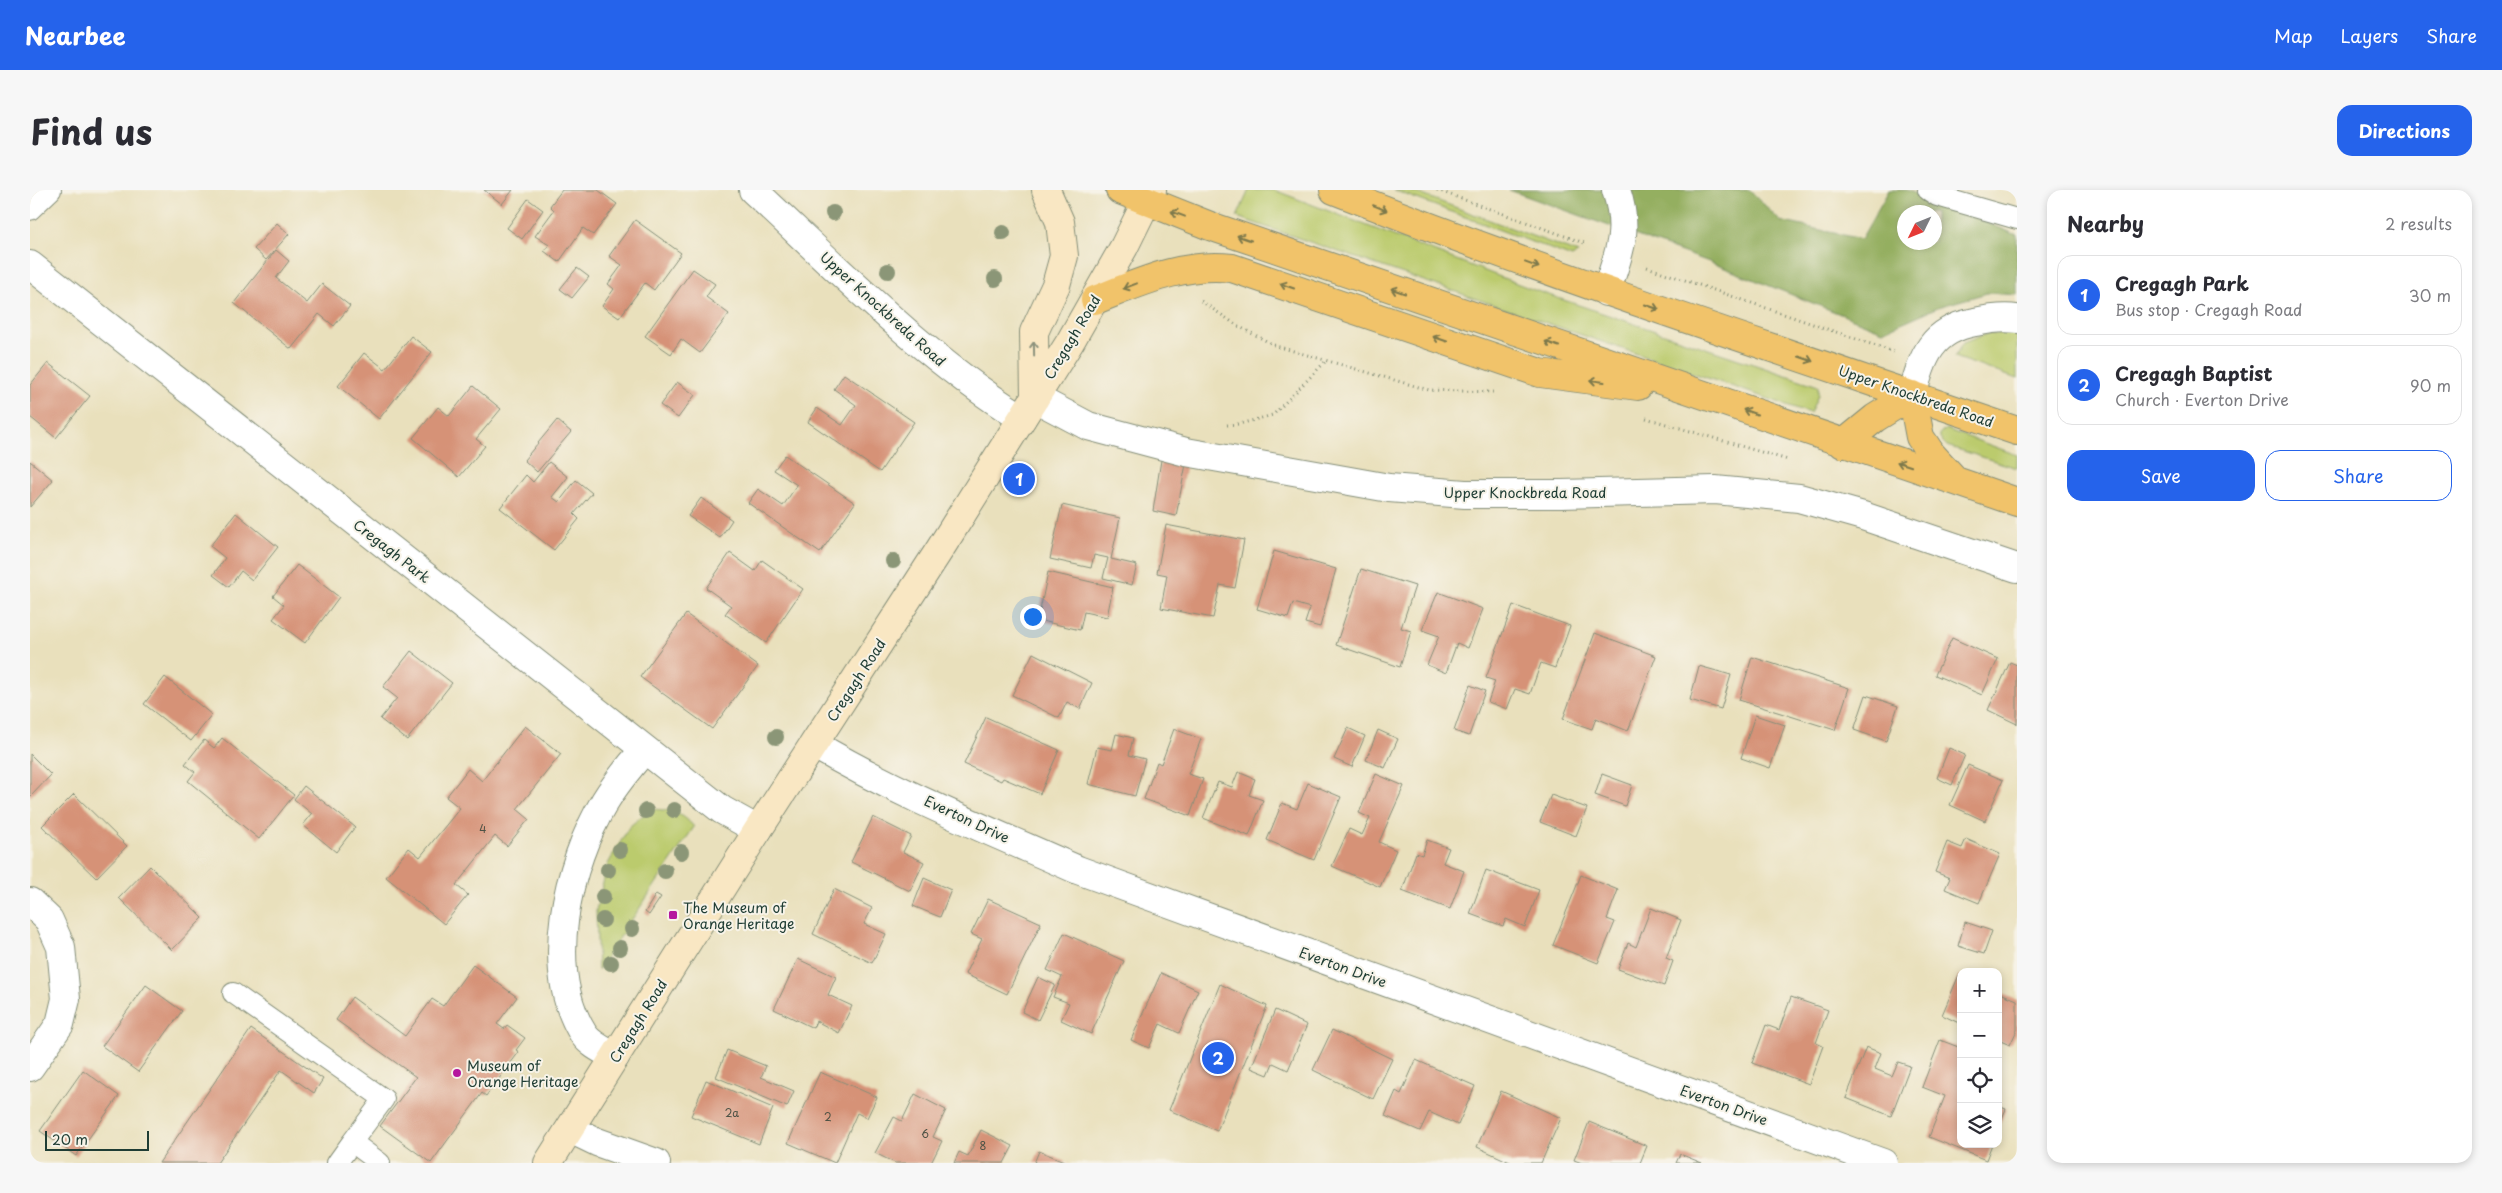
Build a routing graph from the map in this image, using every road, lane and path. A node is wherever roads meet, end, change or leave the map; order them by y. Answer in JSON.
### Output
{"nodes":[{"id":1,"x":51,"y":190,"type":"edge"},
{"id":2,"x":753,"y":190,"type":"edge"},
{"id":3,"x":1046,"y":190,"type":"edge"},
{"id":4,"x":1120,"y":190,"type":"edge"},
{"id":5,"x":1334,"y":190,"type":"edge"},
{"id":6,"x":1438,"y":190,"type":"edge"},
{"id":7,"x":1616,"y":190,"type":"edge"},
{"id":8,"x":1928,"y":190,"type":"edge"},
{"id":9,"x":1148,"y":194,"type":"edge"},
{"id":10,"x":30,"y":210,"type":"edge"},
{"id":11,"x":2017,"y":219,"type":"edge"},
{"id":12,"x":1590,"y":245,"type":"dead end"},
{"id":13,"x":30,"y":265,"type":"edge"},
{"id":14,"x":1655,"y":270,"type":"dead end"},
{"id":15,"x":1606,"y":292,"type":"junction"},
{"id":16,"x":1095,"y":300,"type":"junction"},
{"id":17,"x":1200,"y":300,"type":"dead end"},
{"id":18,"x":2017,"y":319,"type":"edge"},
{"id":19,"x":1871,"y":344,"type":"dead end"},
{"id":20,"x":1326,"y":361,"type":"junction"},
{"id":21,"x":1497,"y":393,"type":"dead end"},
{"id":22,"x":1697,"y":394,"type":"junction"},
{"id":23,"x":1912,"y":395,"type":"junction"},
{"id":24,"x":1029,"y":408,"type":"junction"},
{"id":25,"x":2017,"y":431,"type":"edge"},
{"id":26,"x":1843,"y":444,"type":"junction"},
{"id":27,"x":1186,"y":452,"type":"junction"},
{"id":28,"x":1957,"y":482,"type":"junction"},
{"id":29,"x":2017,"y":502,"type":"edge"},
{"id":30,"x":2017,"y":568,"type":"edge"},
{"id":31,"x":815,"y":745,"type":"junction"},
{"id":32,"x":644,"y":750,"type":"junction"},
{"id":33,"x":758,"y":830,"type":"junction"},
{"id":34,"x":30,"y":902,"type":"edge"},
{"id":35,"x":233,"y":993,"type":"dead end"},
{"id":36,"x":615,"y":1057,"type":"junction"},
{"id":37,"x":30,"y":1067,"type":"edge"},
{"id":38,"x":570,"y":1129,"type":"junction"},
{"id":39,"x":352,"y":1142,"type":"junction"},
{"id":40,"x":337,"y":1163,"type":"edge"},
{"id":41,"x":380,"y":1163,"type":"edge"},
{"id":42,"x":548,"y":1163,"type":"edge"},
{"id":43,"x":656,"y":1163,"type":"edge"},
{"id":44,"x":1883,"y":1163,"type":"edge"}],
"edges":[{"from":1,"to":10,"type":"lane"},
{"from":2,"to":24,"type":"street","name":"Upper Knockbreda Road"},
{"from":24,"to":3,"type":"street","one_way":true},
{"from":4,"to":9,"type":"highway"},
{"from":5,"to":15,"type":"highway","name":"Upper Knockbreda Road","one_way":true},
{"from":6,"to":12,"type":"path"},
{"from":7,"to":15,"type":"street"},
{"from":8,"to":11,"type":"lane"},
{"from":9,"to":16,"type":"street","name":"Cregagh Road"},
{"from":22,"to":9,"type":"highway","one_way":true},
{"from":13,"to":32,"type":"street","name":"Cregagh Park"},
{"from":14,"to":19,"type":"path"},
{"from":15,"to":23,"type":"highway","name":"Upper Knockbreda Road","one_way":true},
{"from":22,"to":16,"type":"highway","one_way":true},
{"from":16,"to":24,"type":"street","name":"Cregagh Road"},
{"from":17,"to":20,"type":"path"},
{"from":18,"to":23,"type":"street"},
{"from":20,"to":21,"type":"path"},
{"from":20,"to":27,"type":"path"},
{"from":26,"to":22,"type":"highway","one_way":true},
{"from":23,"to":25,"type":"highway","name":"Upper Knockbreda Road"},
{"from":23,"to":26,"type":"highway"},
{"from":23,"to":28,"type":"highway"},
{"from":24,"to":27,"type":"street","name":"Upper Knockbreda Road"},
{"from":24,"to":31,"type":"street","name":"Cregagh Road"},
{"from":28,"to":26,"type":"highway","one_way":true},
{"from":27,"to":30,"type":"street","name":"Upper Knockbreda Road"},
{"from":28,"to":29,"type":"highway"},
{"from":31,"to":33,"type":"street","name":"Cregagh Road"},
{"from":31,"to":44,"type":"street","name":"Everton Drive"},
{"from":32,"to":33,"type":"street","name":"Cregagh Park"},
{"from":32,"to":36,"type":"street"},
{"from":33,"to":36,"type":"street","name":"Cregagh Road"},
{"from":34,"to":37,"type":"street"},
{"from":35,"to":39,"type":"lane"},
{"from":36,"to":38,"type":"street","name":"Cregagh Road"},
{"from":38,"to":42,"type":"street","name":"Cregagh Road"},
{"from":38,"to":43,"type":"street"},
{"from":39,"to":40,"type":"lane"},
{"from":39,"to":41,"type":"lane"}]}
